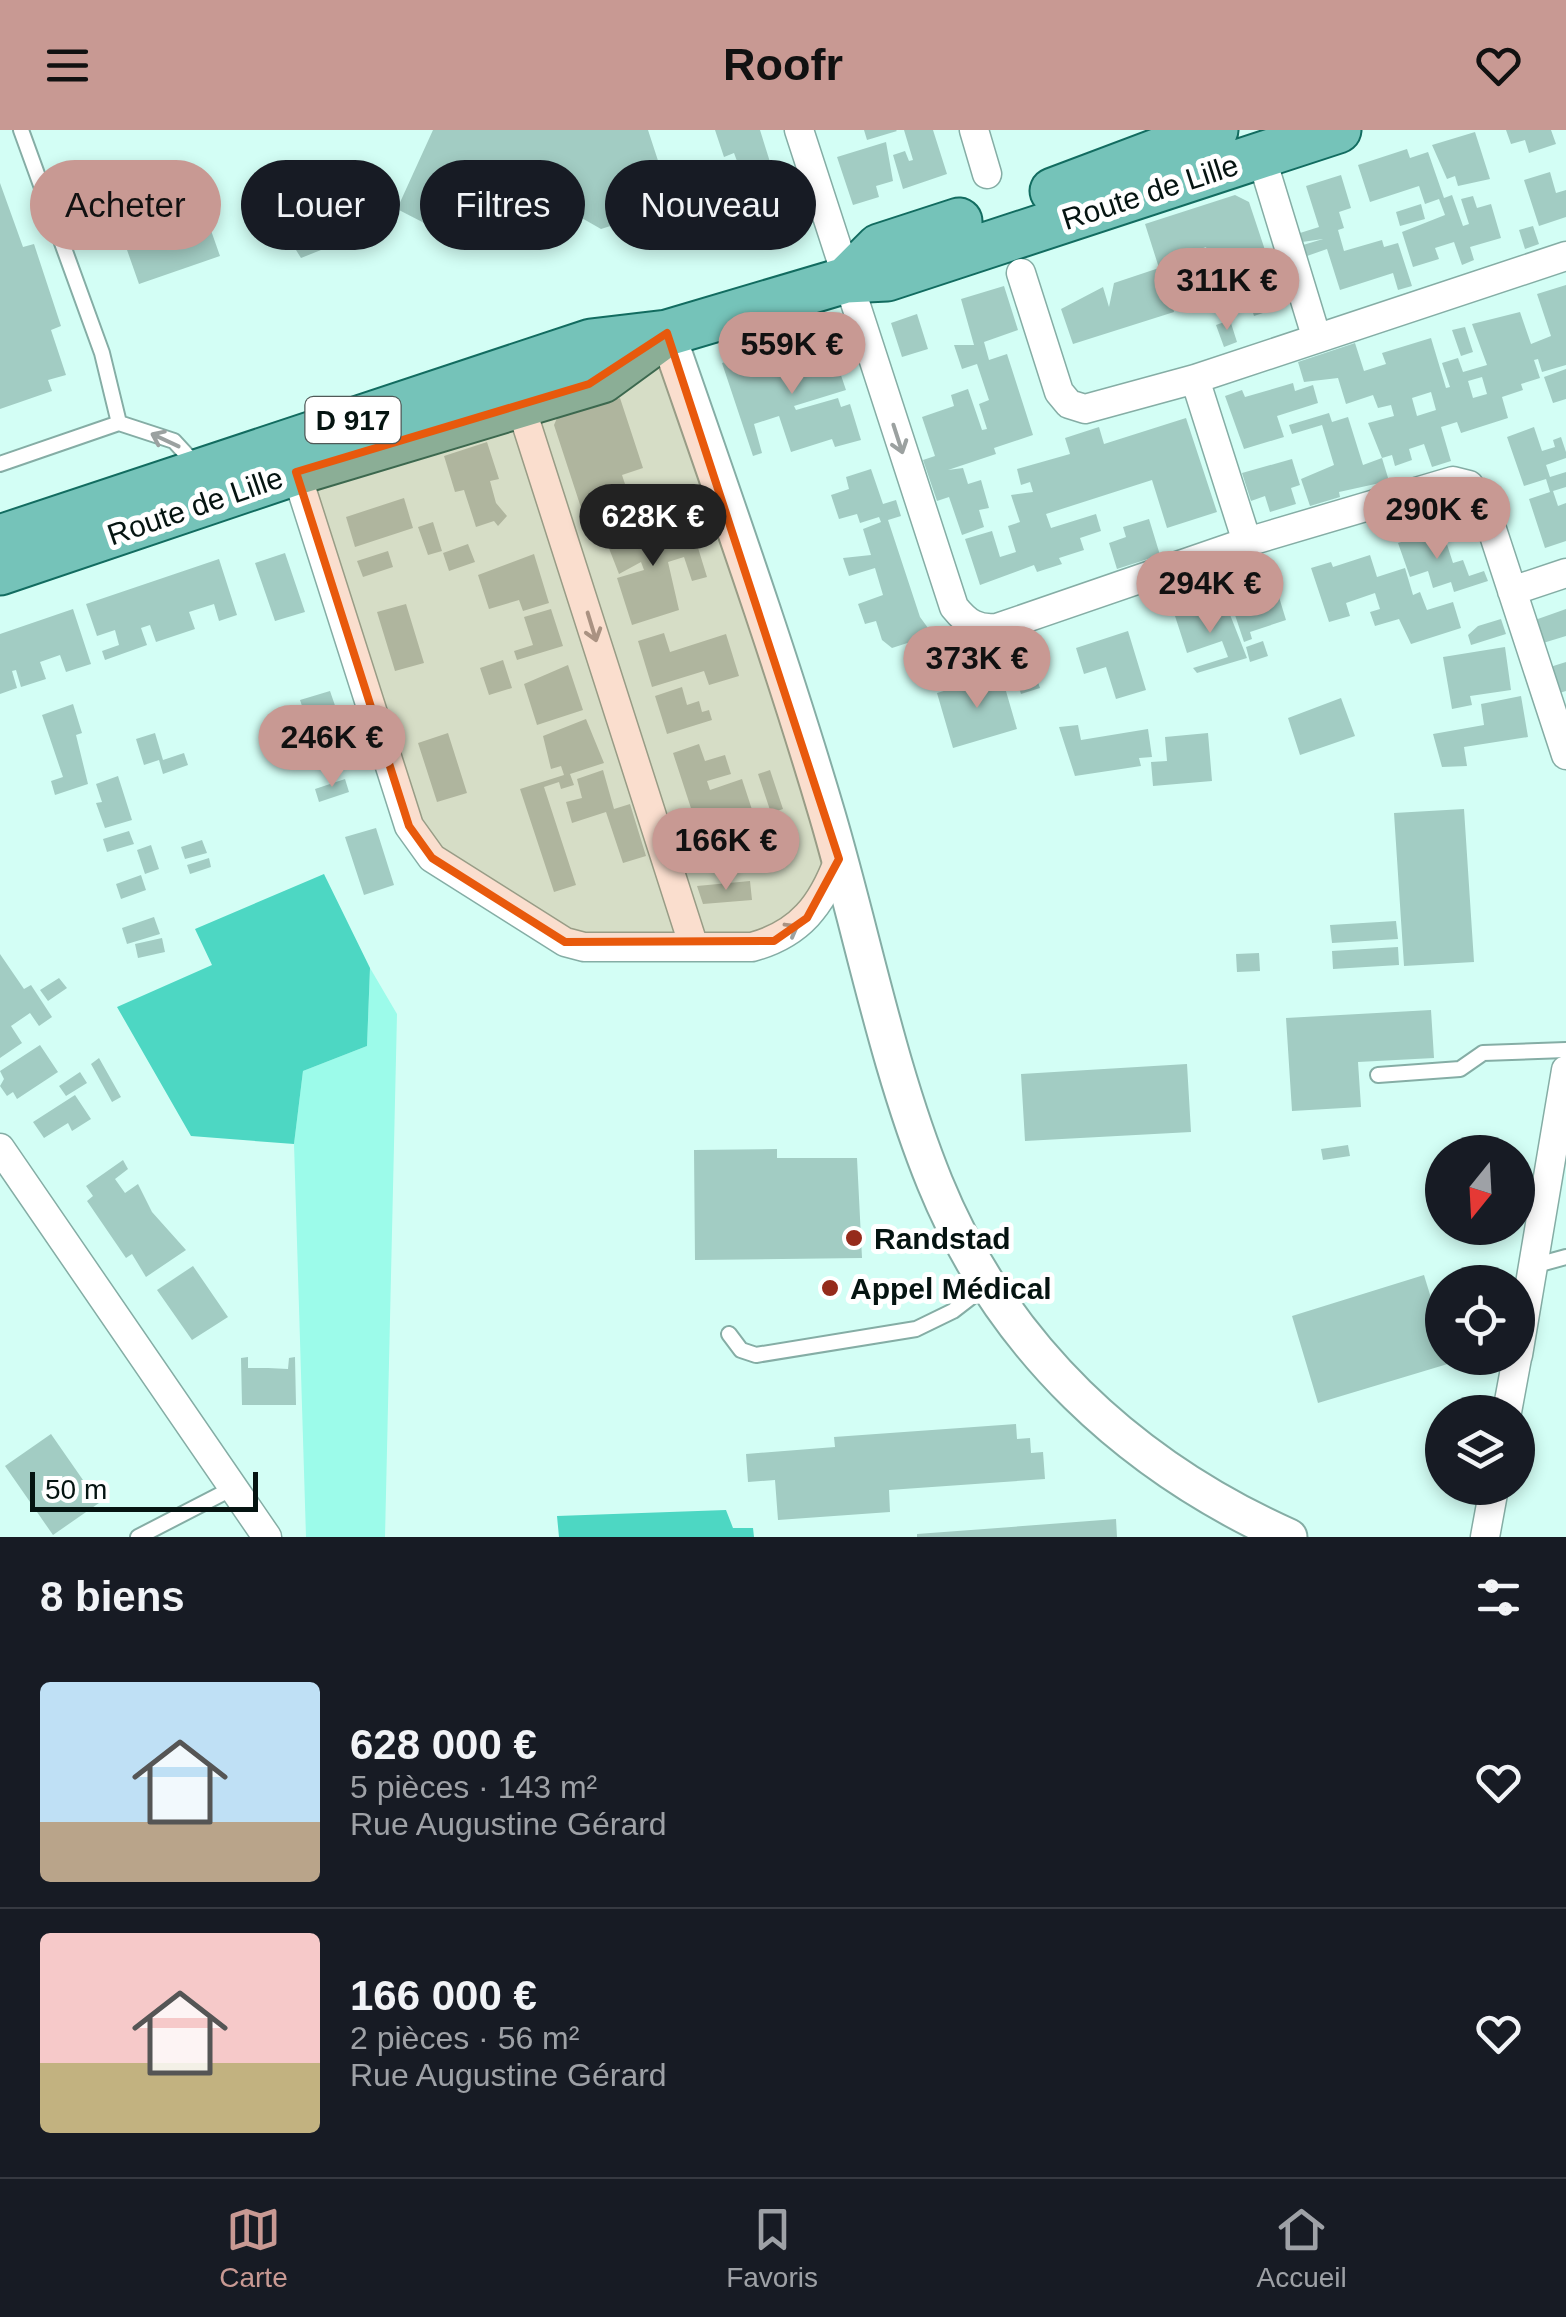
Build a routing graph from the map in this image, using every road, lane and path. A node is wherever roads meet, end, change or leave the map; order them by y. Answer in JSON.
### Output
{"nodes":[{"id":1,"x":21,"y":130,"type":"edge"},
{"id":2,"x":799,"y":130,"type":"edge"},
{"id":3,"x":974,"y":130,"type":"edge"},
{"id":4,"x":1338,"y":130,"type":"edge"},
{"id":5,"x":1213,"y":142,"type":"edge"},
{"id":6,"x":1260,"y":156,"type":"junction"},
{"id":7,"x":988,"y":174,"type":"dead end"},
{"id":8,"x":1566,"y":256,"type":"edge"},
{"id":9,"x":1021,"y":273,"type":"dead end"},
{"id":10,"x":846,"y":280,"type":"junction"},
{"id":11,"x":667,"y":333,"type":"junction"},
{"id":12,"x":1316,"y":336,"type":"junction"},
{"id":13,"x":596,"y":359,"type":"dead end"},
{"id":14,"x":1194,"y":379,"type":"junction"},
{"id":15,"x":506,"y":397,"type":"junction"},
{"id":16,"x":120,"y":423,"type":"junction"},
{"id":17,"x":0,"y":464,"type":"edge"},
{"id":18,"x":202,"y":470,"type":"junction"},
{"id":19,"x":296,"y":472,"type":"junction"},
{"id":20,"x":44,"y":523,"type":"junction"},
{"id":21,"x":126,"y":530,"type":"junction"},
{"id":22,"x":0,"y":538,"type":"edge"},
{"id":23,"x":1247,"y":542,"type":"junction"},
{"id":24,"x":0,"y":556,"type":"edge"},
{"id":25,"x":0,"y":572,"type":"edge"},
{"id":26,"x":1566,"y":573,"type":"edge"},
{"id":27,"x":1512,"y":591,"type":"junction"},
{"id":28,"x":1566,"y":756,"type":"edge"},
{"id":29,"x":838,"y":859,"type":"junction"},
{"id":30,"x":694,"y":947,"type":"junction"},
{"id":31,"x":1566,"y":1050,"type":"edge"},
{"id":32,"x":1566,"y":1070,"type":"edge"},
{"id":33,"x":1378,"y":1075,"type":"dead end"},
{"id":34,"x":0,"y":1148,"type":"edge"},
{"id":35,"x":1558,"y":1172,"type":"edge"},
{"id":36,"x":1566,"y":1257,"type":"edge"},
{"id":37,"x":1534,"y":1265,"type":"edge"},
{"id":38,"x":1535,"y":1266,"type":"edge"},
{"id":39,"x":989,"y":1284,"type":"junction"},
{"id":40,"x":729,"y":1334,"type":"dead end"},
{"id":41,"x":232,"y":1488,"type":"junction"},
{"id":42,"x":1491,"y":1505,"type":"edge"},
{"id":43,"x":138,"y":1537,"type":"edge"},
{"id":44,"x":267,"y":1537,"type":"edge"},
{"id":45,"x":1289,"y":1537,"type":"edge"},
{"id":46,"x":1485,"y":1537,"type":"edge"}],
"edges":[{"from":1,"to":16,"type":"lane"},
{"from":2,"to":10,"type":"street"},
{"from":3,"to":7,"type":"street"},
{"from":4,"to":6,"type":"main road","name":"Route de Lille","number":"D 917"},
{"from":5,"to":10,"type":"main road","name":"Route de Lille","number":"D 917"},
{"from":6,"to":10,"type":"main road","name":"Route de Lille","number":"D 917"},
{"from":6,"to":12,"type":"street"},
{"from":8,"to":12,"type":"street"},
{"from":9,"to":14,"type":"street"},
{"from":10,"to":11,"type":"main road","name":"Route de Lille","number":"D 917"},
{"from":10,"to":23,"type":"street","one_way":true},
{"from":11,"to":13,"type":"lane"},
{"from":11,"to":15,"type":"main road","name":"Route de Lille","number":"D 917"},
{"from":11,"to":18,"type":"main road","name":"Route de Lille","number":"D 917"},
{"from":11,"to":29,"type":"street"},
{"from":12,"to":14,"type":"street"},
{"from":14,"to":23,"type":"street"},
{"from":15,"to":19,"type":"main road","name":"Route de Lille","number":"D 917"},
{"from":15,"to":21,"type":"lane"},
{"from":15,"to":30,"type":"street","one_way":true},
{"from":16,"to":17,"type":"lane"},
{"from":18,"to":16,"type":"lane","one_way":true},
{"from":18,"to":20,"type":"main road","name":"Route de Lille","number":"D 917"},
{"from":19,"to":21,"type":"main road","name":"Route de Lille","number":"D 917"},
{"from":19,"to":30,"type":"street"},
{"from":20,"to":22,"type":"main road","name":"Route de Lille","number":"D 917"},
{"from":20,"to":24,"type":"lane"},
{"from":21,"to":25,"type":"main road","name":"Route de Lille","number":"D 917"},
{"from":23,"to":27,"type":"street"},
{"from":26,"to":27,"type":"street"},
{"from":27,"to":28,"type":"street"},
{"from":30,"to":29,"type":"street","one_way":true},
{"from":29,"to":39,"type":"street"},
{"from":31,"to":33,"type":"lane"},
{"from":32,"to":35,"type":"street"},
{"from":34,"to":41,"type":"street"},
{"from":35,"to":37,"type":"street"},
{"from":36,"to":38,"type":"lane"},
{"from":39,"to":40,"type":"lane"},
{"from":39,"to":45,"type":"street"},
{"from":41,"to":43,"type":"lane"},
{"from":41,"to":44,"type":"street"},
{"from":42,"to":46,"type":"street"}]}
